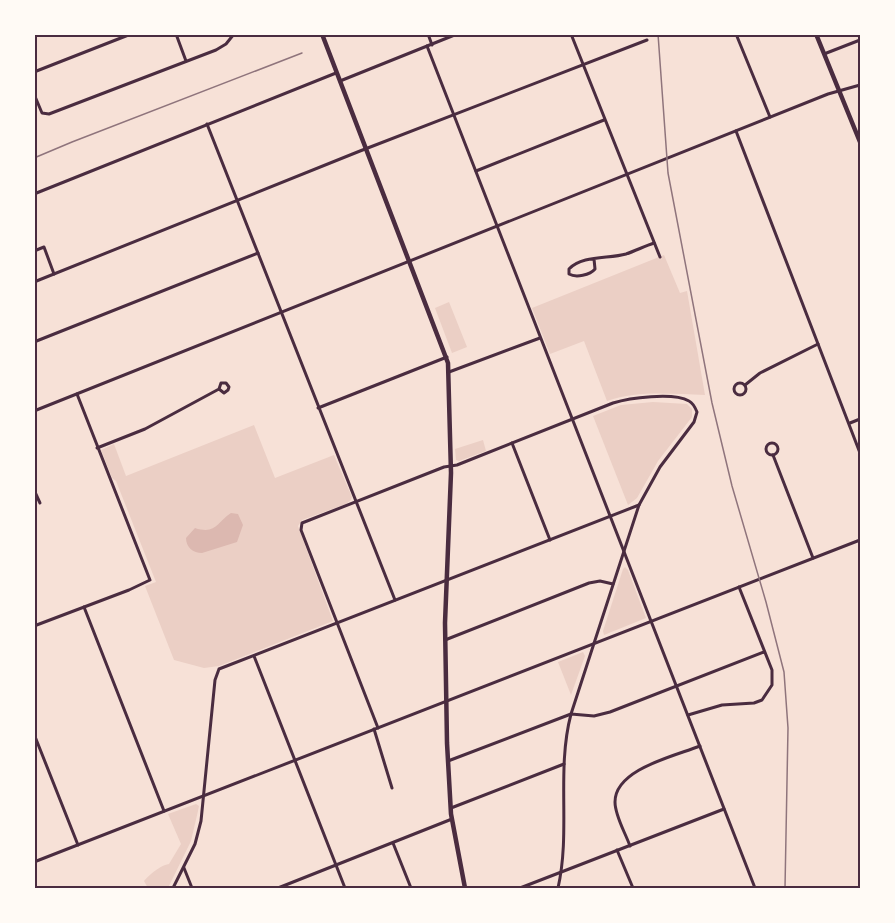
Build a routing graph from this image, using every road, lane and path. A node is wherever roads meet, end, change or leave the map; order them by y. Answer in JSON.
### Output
{"nodes":[{"id":1,"x":131,"y":34,"type":"edge"},
{"id":2,"x":176,"y":34,"type":"edge"},
{"id":3,"x":234,"y":34,"type":"edge"},
{"id":4,"x":322,"y":34,"type":"edge"},
{"id":5,"x":428,"y":34,"type":"edge"},
{"id":6,"x":457,"y":34,"type":"edge"},
{"id":7,"x":572,"y":34,"type":"edge"},
{"id":8,"x":736,"y":34,"type":"edge"},
{"id":9,"x":816,"y":34,"type":"edge"},
{"id":10,"x":647,"y":40,"type":"dead end"},
{"id":11,"x":861,"y":40,"type":"edge"},
{"id":12,"x":430,"y":45,"type":"junction"},
{"id":13,"x":824,"y":54,"type":"junction"},
{"id":14,"x":186,"y":61,"type":"junction"},
{"id":15,"x":583,"y":65,"type":"junction"},
{"id":16,"x":34,"y":72,"type":"edge"},
{"id":17,"x":337,"y":73,"type":"junction"},
{"id":18,"x":340,"y":81,"type":"junction"},
{"id":19,"x":861,"y":86,"type":"edge"},
{"id":20,"x":840,"y":91,"type":"junction"},
{"id":21,"x":34,"y":94,"type":"edge"},
{"id":22,"x":454,"y":115,"type":"junction"},
{"id":23,"x":770,"y":117,"type":"junction"},
{"id":24,"x":604,"y":120,"type":"junction"},
{"id":25,"x":207,"y":124,"type":"junction"},
{"id":26,"x":735,"y":131,"type":"junction"},
{"id":27,"x":861,"y":142,"type":"edge"},
{"id":28,"x":366,"y":149,"type":"junction"},
{"id":29,"x":476,"y":171,"type":"junction"},
{"id":30,"x":627,"y":174,"type":"junction"},
{"id":31,"x":34,"y":194,"type":"edge"},
{"id":32,"x":237,"y":201,"type":"junction"},
{"id":33,"x":497,"y":226,"type":"junction"},
{"id":34,"x":654,"y":242,"type":"junction"},
{"id":35,"x":34,"y":251,"type":"edge"},
{"id":36,"x":258,"y":253,"type":"junction"},
{"id":37,"x":660,"y":257,"type":"dead end"},
{"id":38,"x":594,"y":259,"type":"junction"},
{"id":39,"x":410,"y":261,"type":"junction"},
{"id":40,"x":54,"y":274,"type":"junction"},
{"id":41,"x":34,"y":282,"type":"edge"},
{"id":42,"x":281,"y":312,"type":"junction"},
{"id":43,"x":541,"y":338,"type":"junction"},
{"id":44,"x":34,"y":342,"type":"edge"},
{"id":45,"x":818,"y":344,"type":"junction"},
{"id":46,"x":447,"y":357,"type":"junction"},
{"id":47,"x":449,"y":372,"type":"junction"},
{"id":48,"x":745,"y":385,"type":"junction"},
{"id":49,"x":219,"y":389,"type":"dead end"},
{"id":50,"x":77,"y":394,"type":"junction"},
{"id":51,"x":318,"y":408,"type":"junction"},
{"id":52,"x":34,"y":411,"type":"edge"},
{"id":53,"x":573,"y":419,"type":"junction"},
{"id":54,"x":861,"y":419,"type":"edge"},
{"id":55,"x":850,"y":423,"type":"junction"},
{"id":56,"x":512,"y":443,"type":"junction"},
{"id":57,"x":97,"y":448,"type":"junction"},
{"id":58,"x":861,"y":453,"type":"edge"},
{"id":59,"x":773,"y":455,"type":"junction"},
{"id":60,"x":451,"y":466,"type":"junction"},
{"id":61,"x":34,"y":490,"type":"edge"},
{"id":62,"x":356,"y":501,"type":"junction"},
{"id":63,"x":40,"y":503,"type":"dead end"},
{"id":64,"x":639,"y":506,"type":"junction"},
{"id":65,"x":610,"y":517,"type":"junction"},
{"id":66,"x":550,"y":540,"type":"junction"},
{"id":67,"x":861,"y":540,"type":"edge"},
{"id":68,"x":623,"y":550,"type":"junction"},
{"id":69,"x":813,"y":558,"type":"junction"},
{"id":70,"x":446,"y":581,"type":"junction"},
{"id":71,"x":613,"y":584,"type":"junction"},
{"id":72,"x":739,"y":587,"type":"junction"},
{"id":73,"x":395,"y":600,"type":"junction"},
{"id":74,"x":84,"y":607,"type":"junction"},
{"id":75,"x":651,"y":621,"type":"junction"},
{"id":76,"x":338,"y":623,"type":"junction"},
{"id":77,"x":34,"y":626,"type":"edge"},
{"id":78,"x":445,"y":640,"type":"junction"},
{"id":79,"x":594,"y":644,"type":"junction"},
{"id":80,"x":764,"y":652,"type":"junction"},
{"id":81,"x":254,"y":656,"type":"junction"},
{"id":82,"x":677,"y":686,"type":"junction"},
{"id":83,"x":446,"y":701,"type":"junction"},
{"id":84,"x":571,"y":714,"type":"junction"},
{"id":85,"x":688,"y":715,"type":"junction"},
{"id":86,"x":376,"y":728,"type":"junction"},
{"id":87,"x":34,"y":734,"type":"edge"},
{"id":88,"x":700,"y":746,"type":"junction"},
{"id":89,"x":295,"y":760,"type":"junction"},
{"id":90,"x":448,"y":761,"type":"junction"},
{"id":91,"x":564,"y":764,"type":"junction"},
{"id":92,"x":392,"y":788,"type":"dead end"},
{"id":93,"x":205,"y":795,"type":"junction"},
{"id":94,"x":451,"y":808,"type":"junction"},
{"id":95,"x":724,"y":809,"type":"junction"},
{"id":96,"x":164,"y":812,"type":"junction"},
{"id":97,"x":452,"y":819,"type":"junction"},
{"id":98,"x":393,"y":842,"type":"junction"},
{"id":99,"x":78,"y":845,"type":"junction"},
{"id":100,"x":630,"y":846,"type":"junction"},
{"id":101,"x":617,"y":850,"type":"junction"},
{"id":102,"x":34,"y":862,"type":"edge"},
{"id":103,"x":336,"y":865,"type":"junction"},
{"id":104,"x":184,"y":867,"type":"junction"},
{"id":105,"x":561,"y":872,"type":"junction"},
{"id":106,"x":172,"y":888,"type":"edge"},
{"id":107,"x":192,"y":888,"type":"edge"},
{"id":108,"x":278,"y":888,"type":"edge"},
{"id":109,"x":345,"y":888,"type":"edge"},
{"id":110,"x":411,"y":888,"type":"edge"},
{"id":111,"x":465,"y":888,"type":"edge"},
{"id":112,"x":520,"y":888,"type":"edge"},
{"id":113,"x":558,"y":888,"type":"edge"},
{"id":114,"x":633,"y":888,"type":"edge"},
{"id":115,"x":755,"y":888,"type":"edge"}],
"edges":[{"from":1,"to":16,"type":"street"},
{"from":2,"to":14,"type":"street"},
{"from":3,"to":14,"type":"street"},
{"from":4,"to":17,"type":"main road"},
{"from":5,"to":12,"type":"street"},
{"from":6,"to":12,"type":"street"},
{"from":7,"to":15,"type":"street"},
{"from":8,"to":23,"type":"street"},
{"from":9,"to":13,"type":"main road"},
{"from":10,"to":15,"type":"street"},
{"from":11,"to":13,"type":"street"},
{"from":12,"to":18,"type":"street"},
{"from":12,"to":22,"type":"street"},
{"from":13,"to":20,"type":"main road"},
{"from":14,"to":21,"type":"street"},
{"from":15,"to":22,"type":"street"},
{"from":15,"to":24,"type":"street"},
{"from":17,"to":18,"type":"main road"},
{"from":17,"to":25,"type":"street"},
{"from":18,"to":28,"type":"main road"},
{"from":19,"to":20,"type":"street"},
{"from":20,"to":23,"type":"street"},
{"from":20,"to":27,"type":"main road"},
{"from":22,"to":28,"type":"street"},
{"from":22,"to":29,"type":"street"},
{"from":23,"to":26,"type":"street"},
{"from":24,"to":29,"type":"street"},
{"from":24,"to":30,"type":"street"},
{"from":25,"to":31,"type":"street"},
{"from":25,"to":32,"type":"street"},
{"from":26,"to":30,"type":"street"},
{"from":26,"to":45,"type":"street"},
{"from":28,"to":32,"type":"street"},
{"from":28,"to":39,"type":"main road"},
{"from":29,"to":33,"type":"street"},
{"from":30,"to":33,"type":"street"},
{"from":30,"to":34,"type":"street"},
{"from":32,"to":36,"type":"street"},
{"from":32,"to":40,"type":"street"},
{"from":33,"to":39,"type":"street"},
{"from":33,"to":43,"type":"street"},
{"from":34,"to":37,"type":"street"},
{"from":34,"to":38,"type":"street"},
{"from":35,"to":40,"type":"street"},
{"from":36,"to":42,"type":"street"},
{"from":36,"to":44,"type":"street"},
{"from":38,"to":38,"type":"street"},
{"from":39,"to":42,"type":"street"},
{"from":39,"to":46,"type":"main road"},
{"from":40,"to":41,"type":"street"},
{"from":42,"to":50,"type":"street"},
{"from":42,"to":51,"type":"street"},
{"from":43,"to":47,"type":"street"},
{"from":43,"to":53,"type":"street"},
{"from":45,"to":48,"type":"street"},
{"from":45,"to":55,"type":"street"},
{"from":46,"to":47,"type":"main road"},
{"from":46,"to":51,"type":"street"},
{"from":47,"to":60,"type":"main road"},
{"from":48,"to":48,"type":"street"},
{"from":49,"to":57,"type":"street"},
{"from":50,"to":52,"type":"street"},
{"from":50,"to":57,"type":"street"},
{"from":51,"to":62,"type":"street"},
{"from":53,"to":56,"type":"street"},
{"from":53,"to":64,"type":"street"},
{"from":53,"to":65,"type":"street"},
{"from":54,"to":55,"type":"street"},
{"from":55,"to":58,"type":"street"},
{"from":56,"to":60,"type":"street"},
{"from":56,"to":66,"type":"street"},
{"from":57,"to":74,"type":"street"},
{"from":59,"to":59,"type":"street"},
{"from":59,"to":69,"type":"street"},
{"from":60,"to":62,"type":"street"},
{"from":60,"to":70,"type":"main road"},
{"from":61,"to":63,"type":"street"},
{"from":62,"to":73,"type":"street"},
{"from":62,"to":76,"type":"street"},
{"from":64,"to":65,"type":"street"},
{"from":64,"to":68,"type":"street"},
{"from":65,"to":66,"type":"street"},
{"from":65,"to":68,"type":"street"},
{"from":66,"to":70,"type":"street"},
{"from":67,"to":69,"type":"street"},
{"from":68,"to":71,"type":"street"},
{"from":68,"to":75,"type":"street"},
{"from":69,"to":72,"type":"street"},
{"from":70,"to":73,"type":"street"},
{"from":70,"to":78,"type":"main road"},
{"from":71,"to":78,"type":"street"},
{"from":71,"to":79,"type":"street"},
{"from":72,"to":75,"type":"street"},
{"from":72,"to":80,"type":"street"},
{"from":73,"to":76,"type":"street"},
{"from":74,"to":77,"type":"street"},
{"from":74,"to":96,"type":"street"},
{"from":75,"to":79,"type":"street"},
{"from":75,"to":82,"type":"street"},
{"from":76,"to":81,"type":"street"},
{"from":76,"to":86,"type":"street"},
{"from":78,"to":83,"type":"main road"},
{"from":79,"to":83,"type":"street"},
{"from":79,"to":84,"type":"street"},
{"from":80,"to":82,"type":"street"},
{"from":80,"to":85,"type":"street"},
{"from":81,"to":89,"type":"street"},
{"from":81,"to":93,"type":"street"},
{"from":82,"to":84,"type":"street"},
{"from":82,"to":85,"type":"street"},
{"from":83,"to":86,"type":"street"},
{"from":83,"to":90,"type":"main road"},
{"from":84,"to":90,"type":"street"},
{"from":84,"to":91,"type":"street"},
{"from":85,"to":88,"type":"street"},
{"from":86,"to":89,"type":"street"},
{"from":86,"to":92,"type":"street"},
{"from":87,"to":99,"type":"street"},
{"from":88,"to":95,"type":"street"},
{"from":88,"to":100,"type":"street"},
{"from":89,"to":93,"type":"street"},
{"from":89,"to":103,"type":"street"},
{"from":90,"to":94,"type":"main road"},
{"from":91,"to":94,"type":"street"},
{"from":91,"to":105,"type":"street"},
{"from":93,"to":96,"type":"street"},
{"from":93,"to":104,"type":"street"},
{"from":94,"to":97,"type":"main road"},
{"from":95,"to":100,"type":"street"},
{"from":95,"to":115,"type":"street"},
{"from":96,"to":99,"type":"street"},
{"from":97,"to":98,"type":"street"},
{"from":97,"to":111,"type":"main road"},
{"from":98,"to":103,"type":"street"},
{"from":98,"to":110,"type":"street"},
{"from":99,"to":102,"type":"street"},
{"from":100,"to":101,"type":"street"},
{"from":101,"to":105,"type":"street"},
{"from":101,"to":114,"type":"street"},
{"from":103,"to":108,"type":"street"},
{"from":103,"to":109,"type":"street"},
{"from":104,"to":106,"type":"street"},
{"from":104,"to":107,"type":"street"},
{"from":105,"to":112,"type":"street"},
{"from":105,"to":113,"type":"street"}]}
